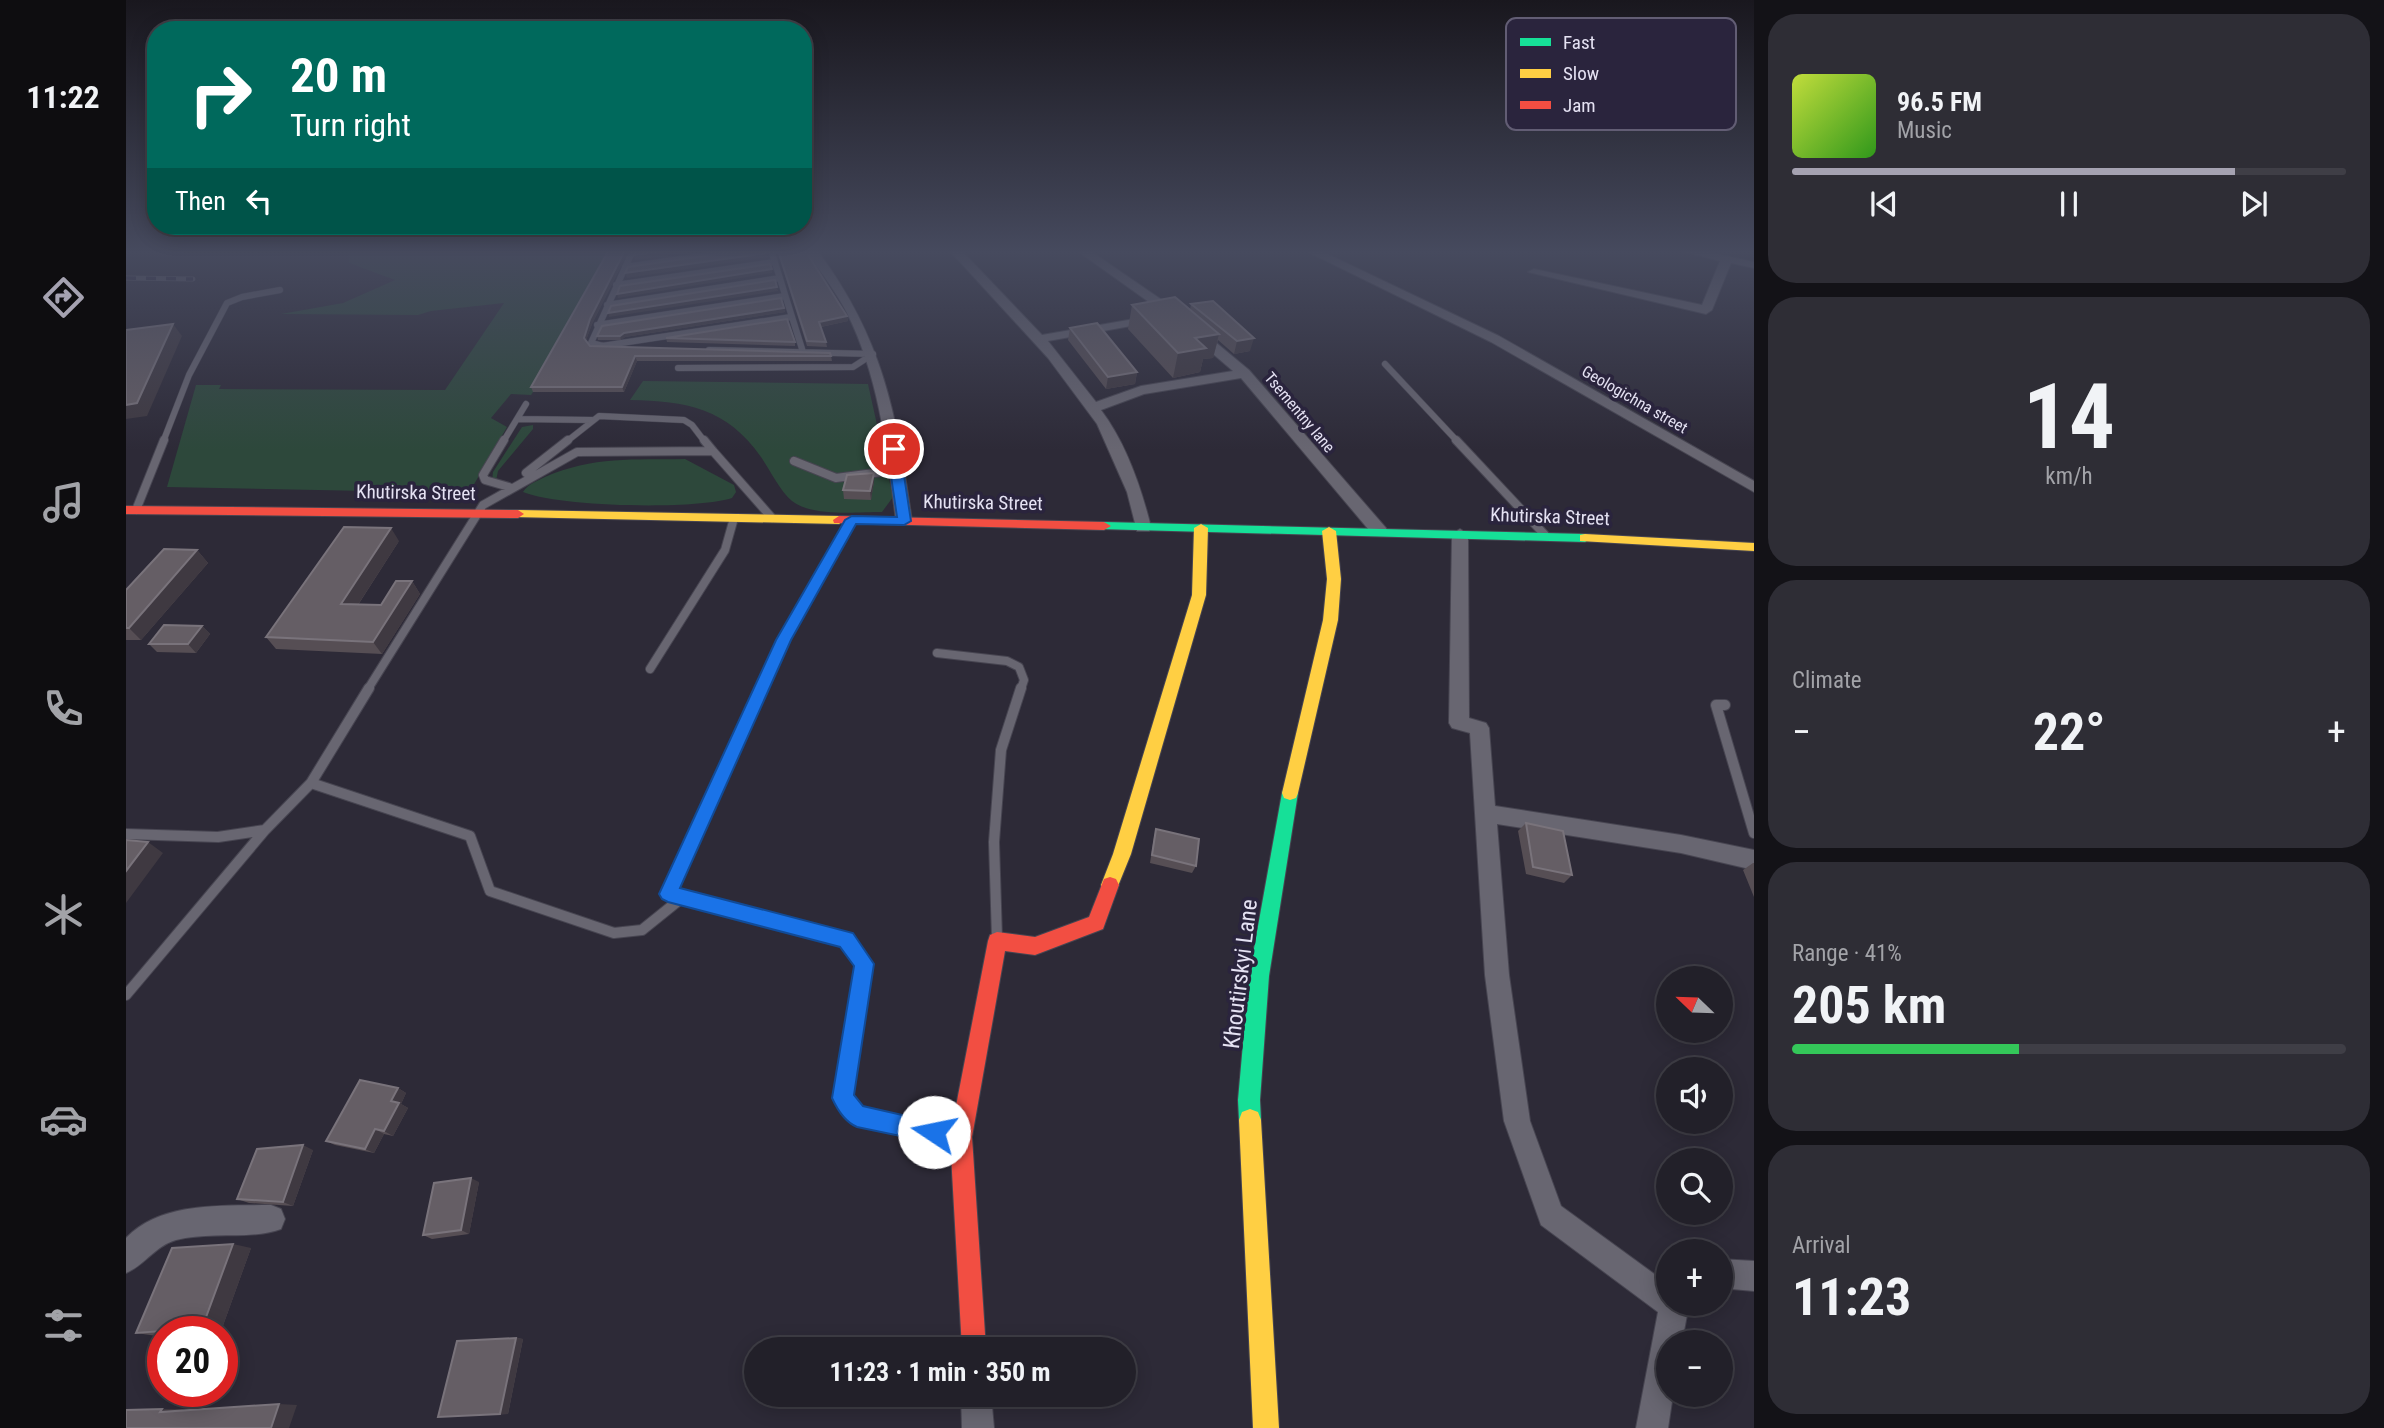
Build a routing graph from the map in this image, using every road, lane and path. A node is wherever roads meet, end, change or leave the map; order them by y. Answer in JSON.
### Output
{"nodes":[{"id":1,"x":220,"y":317,"type":"edge"},
{"id":2,"x":601,"y":317,"type":"edge"},
{"id":3,"x":651,"y":317,"type":"edge"},
{"id":4,"x":791,"y":317,"type":"joint"},
{"id":5,"x":855,"y":317,"type":"edge"},
{"id":6,"x":1019,"y":317,"type":"edge"},
{"id":7,"x":1159,"y":317,"type":"edge"},
{"id":8,"x":1177,"y":317,"type":"edge"},
{"id":9,"x":1449,"y":317,"type":"edge"},
{"id":10,"x":597,"y":325,"type":"junction"},
{"id":11,"x":1039,"y":338,"type":"junction"},
{"id":12,"x":601,"y":347,"type":"junction"},
{"id":13,"x":655,"y":348,"type":"edge"},
{"id":14,"x":695,"y":349,"type":"edge"},
{"id":15,"x":803,"y":352,"type":"junction"},
{"id":16,"x":873,"y":354,"type":"junction"},
{"id":17,"x":1385,"y":364,"type":"dead end"},
{"id":18,"x":678,"y":368,"type":"dead end"},
{"id":19,"x":1244,"y":373,"type":"junction"},
{"id":20,"x":526,"y":404,"type":"dead end"},
{"id":21,"x":1093,"y":408,"type":"junction"},
{"id":22,"x":518,"y":418,"type":"junction"},
{"id":23,"x":592,"y":420,"type":"junction"},
{"id":24,"x":713,"y":451,"type":"junction"},
{"id":25,"x":794,"y":461,"type":"dead end"},
{"id":26,"x":897,"y":470,"type":"junction"},
{"id":27,"x":1754,"y":487,"type":"edge"},
{"id":28,"x":508,"y":488,"type":"junction"},
{"id":29,"x":131,"y":510,"type":"edge"},
{"id":30,"x":477,"y":514,"type":"junction"},
{"id":31,"x":734,"y":517,"type":"junction"},
{"id":32,"x":772,"y":519,"type":"junction"},
{"id":33,"x":852,"y":520,"type":"junction"},
{"id":34,"x":904,"y":521,"type":"junction"},
{"id":35,"x":1143,"y":527,"type":"junction"},
{"id":36,"x":1201,"y":528,"type":"junction"},
{"id":37,"x":1329,"y":531,"type":"junction"},
{"id":38,"x":1380,"y":532,"type":"junction"},
{"id":39,"x":1460,"y":534,"type":"junction"},
{"id":40,"x":1545,"y":536,"type":"junction"},
{"id":41,"x":1754,"y":548,"type":"edge"},
{"id":42,"x":937,"y":653,"type":"dead end"},
{"id":43,"x":650,"y":669,"type":"dead end"},
{"id":44,"x":1725,"y":705,"type":"dead end"},
{"id":45,"x":311,"y":783,"type":"junction"},
{"id":46,"x":1487,"y":814,"type":"junction"},
{"id":47,"x":265,"y":830,"type":"junction"},
{"id":48,"x":1754,"y":833,"type":"edge"},
{"id":49,"x":126,"y":834,"type":"edge"},
{"id":50,"x":1754,"y":860,"type":"edge"},
{"id":51,"x":683,"y":897,"type":"junction"},
{"id":52,"x":997,"y":941,"type":"junction"},
{"id":53,"x":126,"y":995,"type":"edge"},
{"id":54,"x":961,"y":1137,"type":"junction"},
{"id":55,"x":271,"y":1219,"type":"dead end"},
{"id":56,"x":126,"y":1259,"type":"edge"},
{"id":57,"x":1733,"y":1274,"type":"edge"},
{"id":58,"x":1754,"y":1276,"type":"edge"},
{"id":59,"x":1656,"y":1292,"type":"edge"},
{"id":60,"x":1670,"y":1316,"type":"edge"},
{"id":61,"x":973,"y":1337,"type":"edge"},
{"id":62,"x":977,"y":1407,"type":"edge"},
{"id":63,"x":978,"y":1428,"type":"edge"},
{"id":64,"x":1266,"y":1428,"type":"edge"},
{"id":65,"x":1652,"y":1428,"type":"edge"}],
"edges":[{"from":1,"to":29,"type":"lane"},
{"from":2,"to":10,"type":"lane"},
{"from":3,"to":10,"type":"lane"},
{"from":4,"to":12,"type":"lane"},
{"from":4,"to":15,"type":"lane"},
{"from":5,"to":16,"type":"street"},
{"from":6,"to":11,"type":"street"},
{"from":7,"to":11,"type":"street"},
{"from":8,"to":19,"type":"street","name":"Tsementny lane"},
{"from":9,"to":27,"type":"street","name":"Geologichna street"},
{"from":10,"to":12,"type":"lane"},
{"from":11,"to":21,"type":"street"},
{"from":12,"to":13,"type":"lane"},
{"from":14,"to":15,"type":"lane"},
{"from":15,"to":16,"type":"lane"},
{"from":16,"to":18,"type":"lane"},
{"from":16,"to":26,"type":"street"},
{"from":17,"to":40,"type":"lane"},
{"from":19,"to":21,"type":"street"},
{"from":19,"to":38,"type":"street","name":"Tsementny lane"},
{"from":20,"to":22,"type":"lane"},
{"from":21,"to":35,"type":"street"},
{"from":22,"to":23,"type":"lane"},
{"from":22,"to":28,"type":"lane"},
{"from":23,"to":24,"type":"lane"},
{"from":23,"to":28,"type":"lane"},
{"from":24,"to":28,"type":"lane"},
{"from":24,"to":32,"type":"lane"},
{"from":25,"to":26,"type":"lane"},
{"from":26,"to":34,"type":"street"},
{"from":28,"to":30,"type":"lane"},
{"from":29,"to":30,"type":"main road","name":"Khutirska Street"},
{"from":30,"to":31,"type":"main road","name":"Khutirska Street"},
{"from":30,"to":45,"type":"lane"},
{"from":31,"to":32,"type":"main road","name":"Khutirska Street"},
{"from":31,"to":43,"type":"lane"},
{"from":32,"to":33,"type":"main road","name":"Khutirska Street"},
{"from":33,"to":34,"type":"main road","name":"Khutirska Street"},
{"from":33,"to":51,"type":"lane"},
{"from":34,"to":35,"type":"main road","name":"Khutirska Street"},
{"from":35,"to":36,"type":"main road","name":"Khutirska Street"},
{"from":36,"to":37,"type":"main road","name":"Khutirska Street"},
{"from":36,"to":52,"type":"main road"},
{"from":37,"to":38,"type":"main road","name":"Khutirska Street"},
{"from":37,"to":64,"type":"main road","name":"Khoutirskyi Lane"},
{"from":38,"to":39,"type":"main road","name":"Khutirska Street"},
{"from":39,"to":40,"type":"main road","name":"Khutirska Street"},
{"from":39,"to":46,"type":"street"},
{"from":40,"to":41,"type":"main road","name":"Khutirska Street"},
{"from":42,"to":52,"type":"lane"},
{"from":44,"to":48,"type":"lane"},
{"from":45,"to":47,"type":"lane"},
{"from":45,"to":51,"type":"lane"},
{"from":46,"to":50,"type":"street"},
{"from":46,"to":59,"type":"street"},
{"from":47,"to":49,"type":"lane"},
{"from":47,"to":53,"type":"lane"},
{"from":51,"to":54,"type":"lane"},
{"from":52,"to":54,"type":"main road"},
{"from":54,"to":61,"type":"main road"},
{"from":55,"to":56,"type":"street"},
{"from":57,"to":58,"type":"street"},
{"from":60,"to":65,"type":"street"},
{"from":62,"to":63,"type":"street"}]}
